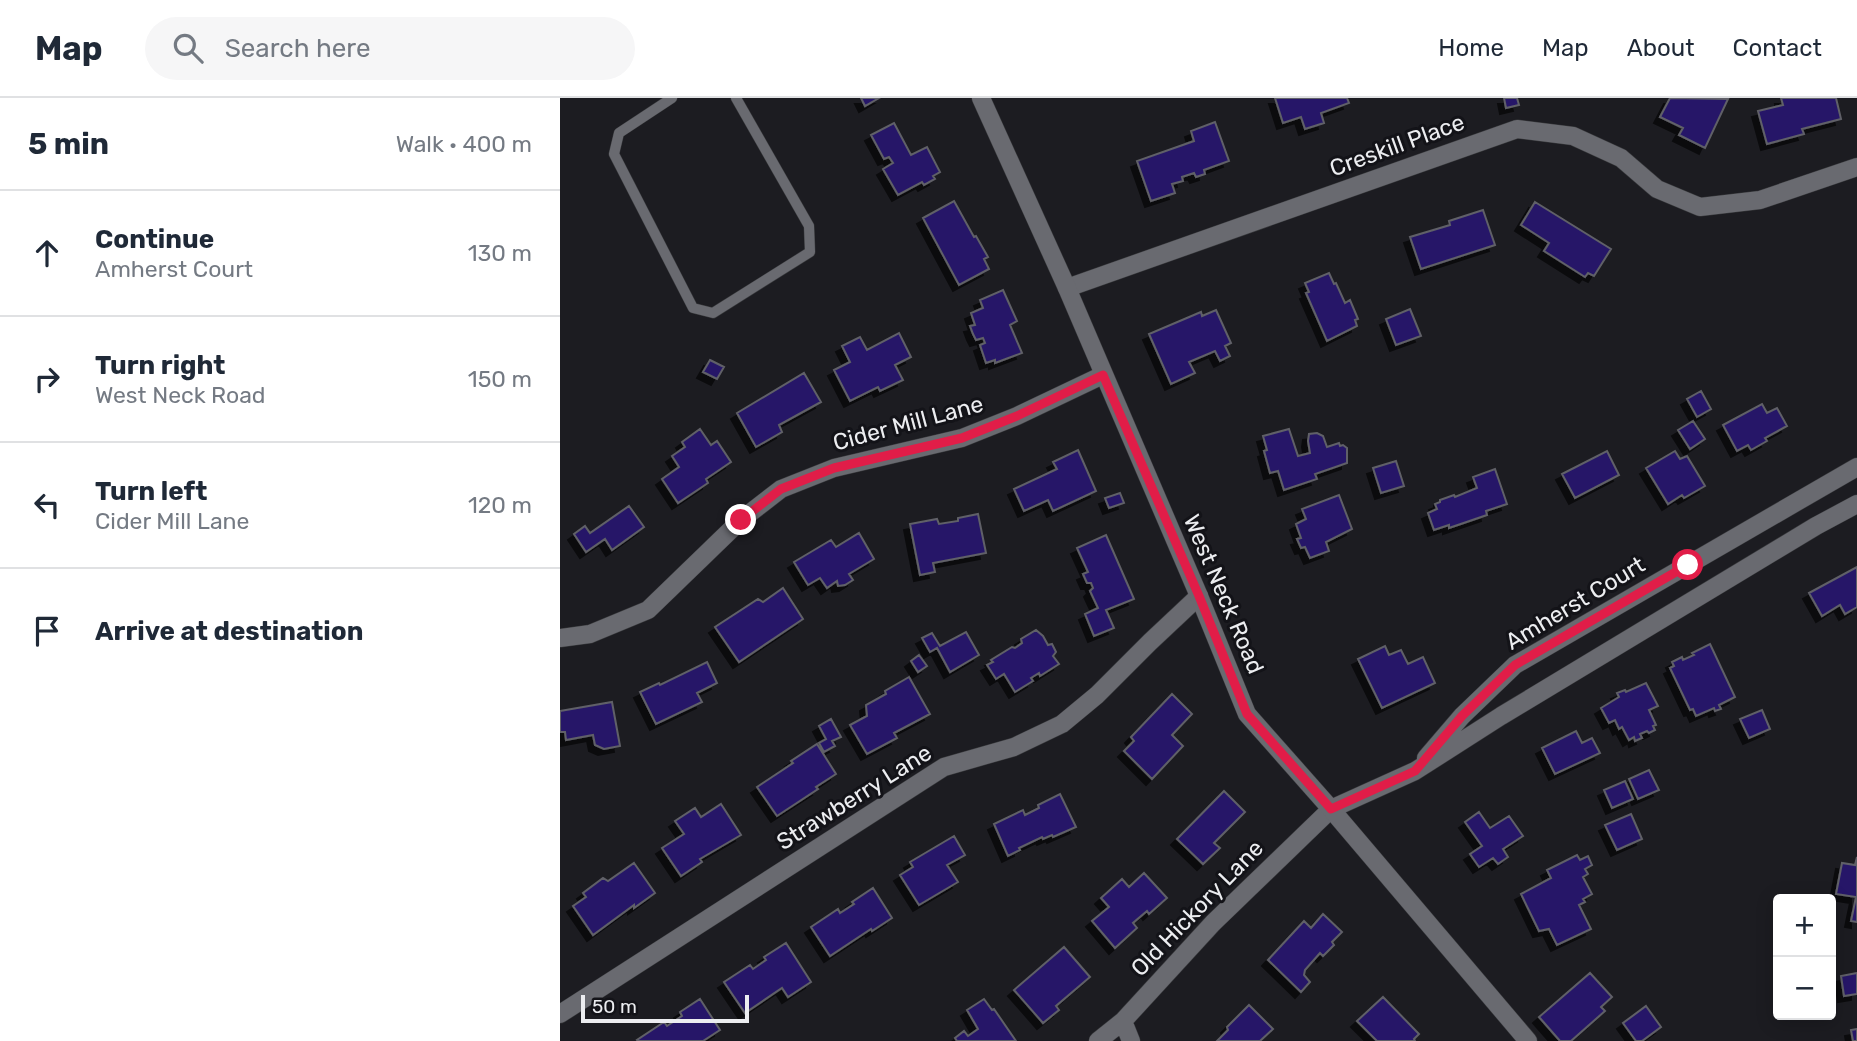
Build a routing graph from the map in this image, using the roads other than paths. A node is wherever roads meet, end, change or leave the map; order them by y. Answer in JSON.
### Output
{"nodes":[{"id":1,"x":672,"y":98,"type":"edge"},
{"id":2,"x":736,"y":98,"type":"edge"},
{"id":3,"x":981,"y":98,"type":"edge"},
{"id":4,"x":1857,"y":167,"type":"edge"},
{"id":5,"x":1067,"y":288,"type":"junction"},
{"id":6,"x":1103,"y":375,"type":"junction"},
{"id":7,"x":1857,"y":467,"type":"edge"},
{"id":8,"x":1857,"y":504,"type":"edge"},
{"id":9,"x":1199,"y":596,"type":"junction"},
{"id":10,"x":560,"y":638,"type":"edge"},
{"id":11,"x":1415,"y":771,"type":"junction"},
{"id":12,"x":1331,"y":809,"type":"junction"},
{"id":13,"x":560,"y":1014,"type":"edge"},
{"id":14,"x":1123,"y":1021,"type":"junction"},
{"id":15,"x":1098,"y":1041,"type":"edge"},
{"id":16,"x":1130,"y":1041,"type":"edge"},
{"id":17,"x":1528,"y":1041,"type":"edge"}],
"edges":[{"from":1,"to":2,"type":"lane"},
{"from":3,"to":5,"type":"street","name":"West Neck Road"},
{"from":4,"to":5,"type":"street","name":"Creskill Place"},
{"from":5,"to":6,"type":"street","name":"West Neck Road"},
{"from":6,"to":9,"type":"street","name":"West Neck Road"},
{"from":6,"to":10,"type":"street","name":"Cider Mill Lane"},
{"from":7,"to":11,"type":"street","name":"Amherst Court"},
{"from":8,"to":11,"type":"street","name":"Amherst Court"},
{"from":9,"to":12,"type":"street","name":"West Neck Road"},
{"from":9,"to":13,"type":"street","name":"Strawberry Lane"},
{"from":11,"to":12,"type":"street","name":"Amherst Court"},
{"from":12,"to":14,"type":"street","name":"Old Hickory Lane"},
{"from":12,"to":17,"type":"street","name":"West Neck Road"},
{"from":14,"to":15,"type":"street","name":"Old Hickory Lane"},
{"from":14,"to":16,"type":"street"}]}
